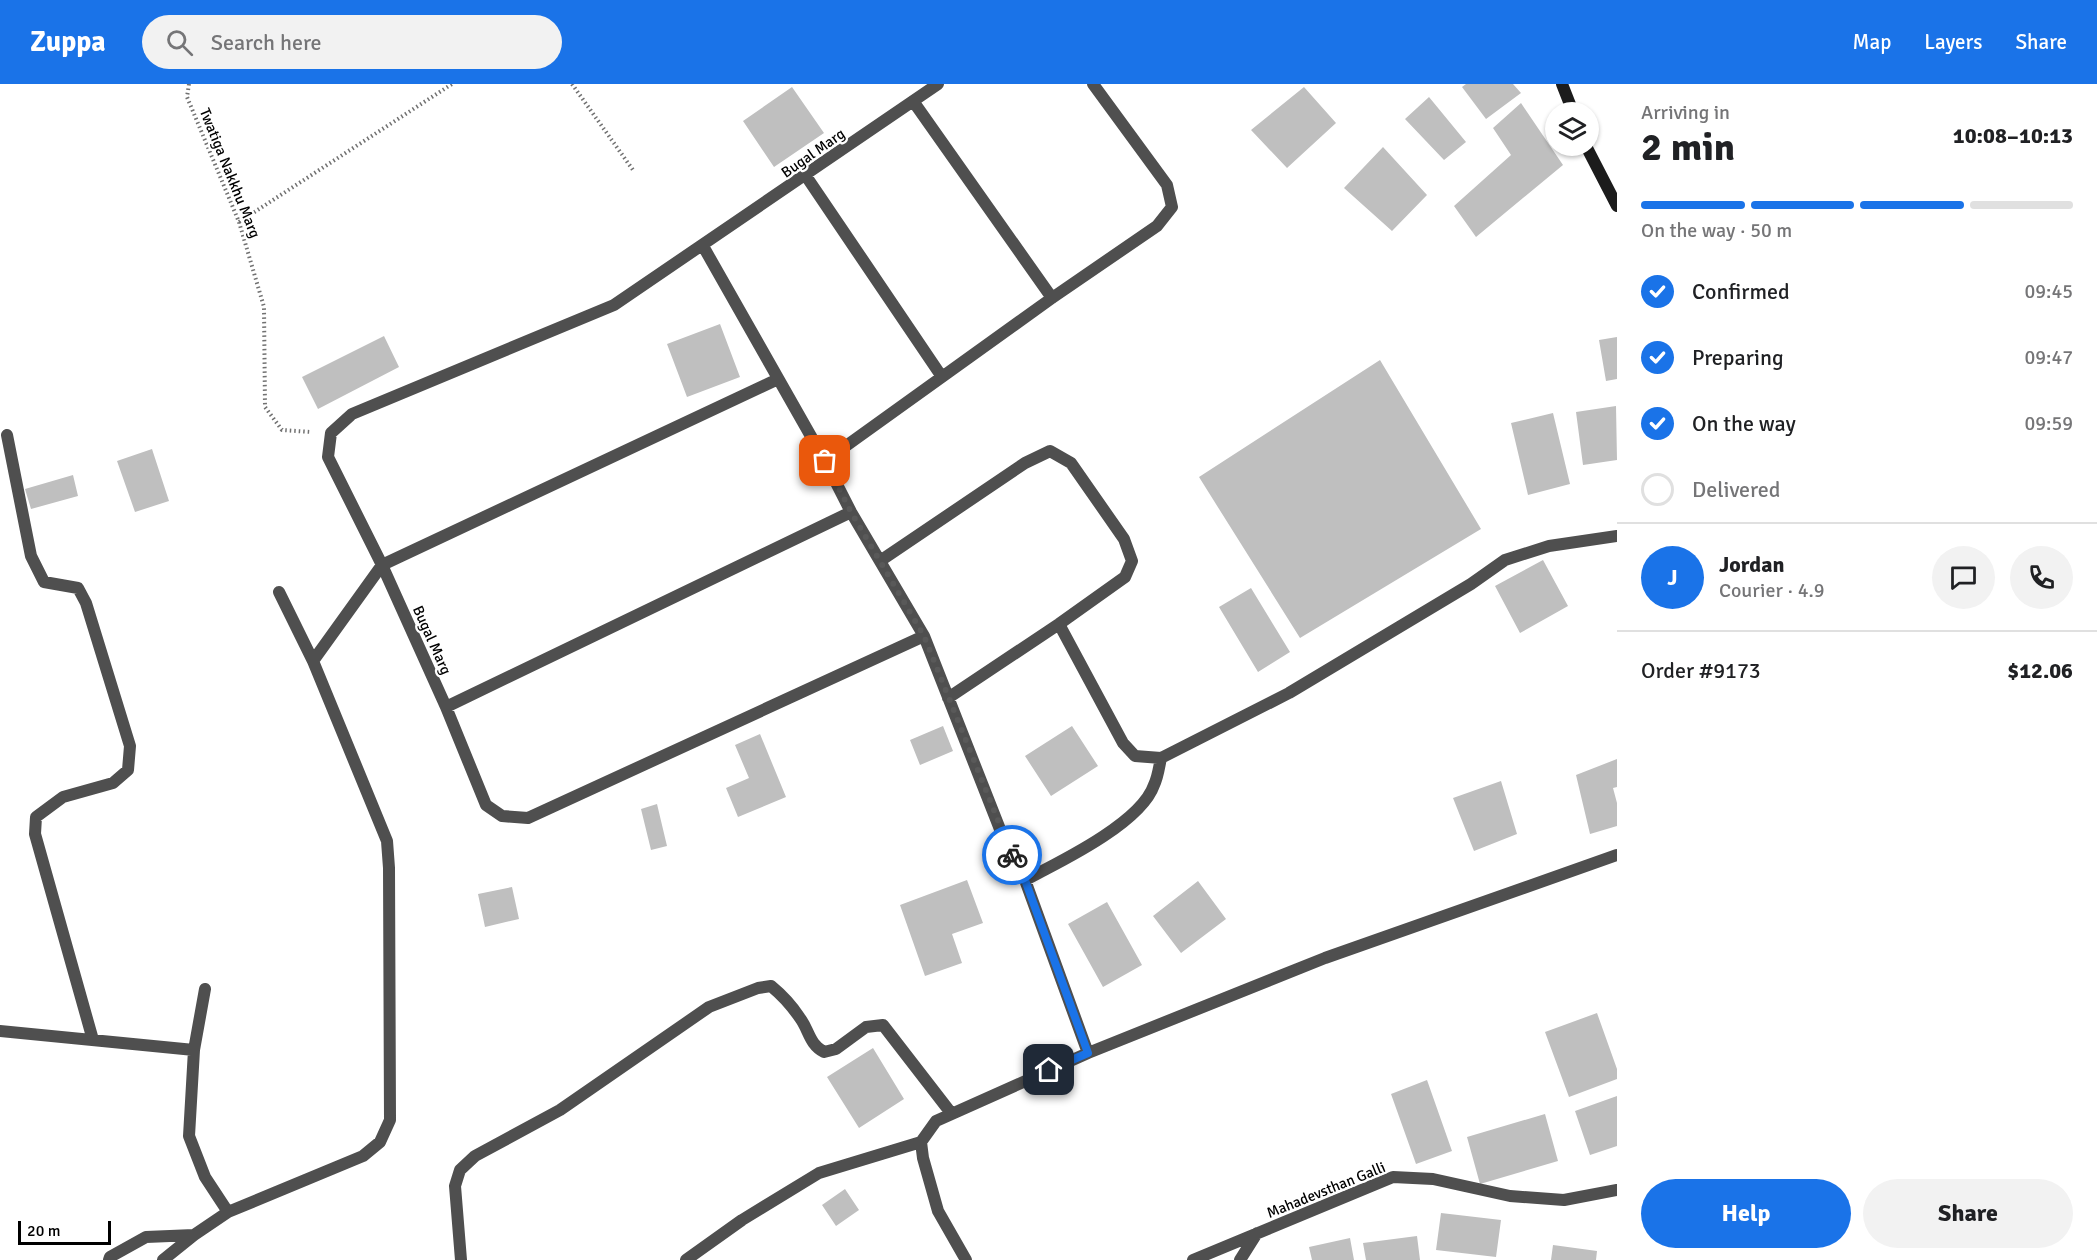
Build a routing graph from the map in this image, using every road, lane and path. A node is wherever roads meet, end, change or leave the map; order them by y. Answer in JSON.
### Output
{"nodes":[{"id":1,"x":189,"y":84,"type":"edge"},
{"id":2,"x":452,"y":84,"type":"edge"},
{"id":3,"x":572,"y":84,"type":"edge"},
{"id":4,"x":938,"y":84,"type":"edge"},
{"id":5,"x":1093,"y":84,"type":"edge"},
{"id":6,"x":1562,"y":84,"type":"edge"},
{"id":7,"x":913,"y":101,"type":"junction"},
{"id":8,"x":1569,"y":102,"type":"edge"},
{"id":9,"x":1591,"y":156,"type":"edge"},
{"id":10,"x":633,"y":170,"type":"dead end"},
{"id":11,"x":806,"y":176,"type":"junction"},
{"id":12,"x":1617,"y":206,"type":"edge"},
{"id":13,"x":239,"y":222,"type":"junction"},
{"id":14,"x":703,"y":246,"type":"junction"},
{"id":15,"x":1052,"y":298,"type":"junction"},
{"id":16,"x":942,"y":377,"type":"junction"},
{"id":17,"x":778,"y":379,"type":"junction"},
{"id":18,"x":331,"y":433,"type":"junction"},
{"id":19,"x":7,"y":435,"type":"dead end"},
{"id":20,"x":825,"y":461,"type":"junction"},
{"id":21,"x":851,"y":512,"type":"junction"},
{"id":22,"x":1617,"y":536,"type":"edge"},
{"id":23,"x":880,"y":561,"type":"junction"},
{"id":24,"x":382,"y":565,"type":"junction"},
{"id":25,"x":279,"y":592,"type":"dead end"},
{"id":26,"x":1059,"y":624,"type":"junction"},
{"id":27,"x":924,"y":636,"type":"junction"},
{"id":28,"x":313,"y":661,"type":"junction"},
{"id":29,"x":948,"y":698,"type":"junction"},
{"id":30,"x":446,"y":707,"type":"junction"},
{"id":31,"x":1161,"y":758,"type":"junction"},
{"id":32,"x":1617,"y":855,"type":"edge"},
{"id":33,"x":1025,"y":880,"type":"junction"},
{"id":34,"x":205,"y":989,"type":"dead end"},
{"id":35,"x":0,"y":1031,"type":"edge"},
{"id":36,"x":93,"y":1040,"type":"junction"},
{"id":37,"x":194,"y":1050,"type":"junction"},
{"id":38,"x":1088,"y":1053,"type":"junction"},
{"id":39,"x":951,"y":1113,"type":"junction"},
{"id":40,"x":921,"y":1142,"type":"junction"},
{"id":41,"x":1617,"y":1190,"type":"edge"},
{"id":42,"x":228,"y":1212,"type":"junction"},
{"id":43,"x":1257,"y":1233,"type":"junction"},
{"id":44,"x":194,"y":1235,"type":"junction"},
{"id":45,"x":109,"y":1260,"type":"edge"},
{"id":46,"x":163,"y":1260,"type":"edge"},
{"id":47,"x":460,"y":1260,"type":"edge"},
{"id":48,"x":686,"y":1260,"type":"edge"},
{"id":49,"x":966,"y":1260,"type":"edge"},
{"id":50,"x":1193,"y":1260,"type":"edge"},
{"id":51,"x":1240,"y":1260,"type":"edge"}],
"edges":[{"from":1,"to":13,"type":"path","name":"Twatiga Nakkhu Marg"},
{"from":2,"to":13,"type":"path"},
{"from":3,"to":10,"type":"path"},
{"from":4,"to":7,"type":"street","name":"Bugal Marg"},
{"from":5,"to":15,"type":"street"},
{"from":6,"to":8,"type":"main road"},
{"from":7,"to":11,"type":"street","name":"Bugal Marg"},
{"from":7,"to":15,"type":"street"},
{"from":9,"to":12,"type":"main road"},
{"from":11,"to":14,"type":"street","name":"Bugal Marg"},
{"from":11,"to":16,"type":"street"},
{"from":13,"to":18,"type":"path","name":"Twatiga Nakkhu Marg"},
{"from":14,"to":17,"type":"street"},
{"from":14,"to":18,"type":"street","name":"Bugal Marg"},
{"from":15,"to":16,"type":"street"},
{"from":16,"to":20,"type":"street"},
{"from":17,"to":20,"type":"street"},
{"from":17,"to":24,"type":"street"},
{"from":18,"to":24,"type":"street","name":"Bugal Marg"},
{"from":19,"to":36,"type":"street"},
{"from":20,"to":21,"type":"street"},
{"from":21,"to":23,"type":"street"},
{"from":21,"to":30,"type":"street"},
{"from":22,"to":31,"type":"street"},
{"from":23,"to":26,"type":"street"},
{"from":23,"to":27,"type":"street"},
{"from":24,"to":28,"type":"street"},
{"from":24,"to":30,"type":"street","name":"Bugal Marg"},
{"from":25,"to":28,"type":"street"},
{"from":26,"to":29,"type":"street"},
{"from":26,"to":31,"type":"street"},
{"from":27,"to":29,"type":"street"},
{"from":27,"to":30,"type":"street","name":"Bugal Marg"},
{"from":28,"to":42,"type":"street"},
{"from":29,"to":33,"type":"street"},
{"from":31,"to":33,"type":"street"},
{"from":32,"to":38,"type":"street"},
{"from":33,"to":38,"type":"street"},
{"from":34,"to":37,"type":"street"},
{"from":35,"to":36,"type":"street"},
{"from":36,"to":37,"type":"street"},
{"from":37,"to":42,"type":"street"},
{"from":38,"to":39,"type":"street"},
{"from":39,"to":40,"type":"street"},
{"from":39,"to":47,"type":"street"},
{"from":40,"to":48,"type":"street"},
{"from":40,"to":49,"type":"street"},
{"from":41,"to":43,"type":"street","name":"Mahadevsthan Galli"},
{"from":42,"to":44,"type":"street"},
{"from":43,"to":50,"type":"street","name":"Mahadevsthan Galli"},
{"from":43,"to":51,"type":"street"},
{"from":44,"to":45,"type":"street"},
{"from":44,"to":46,"type":"street"}]}
